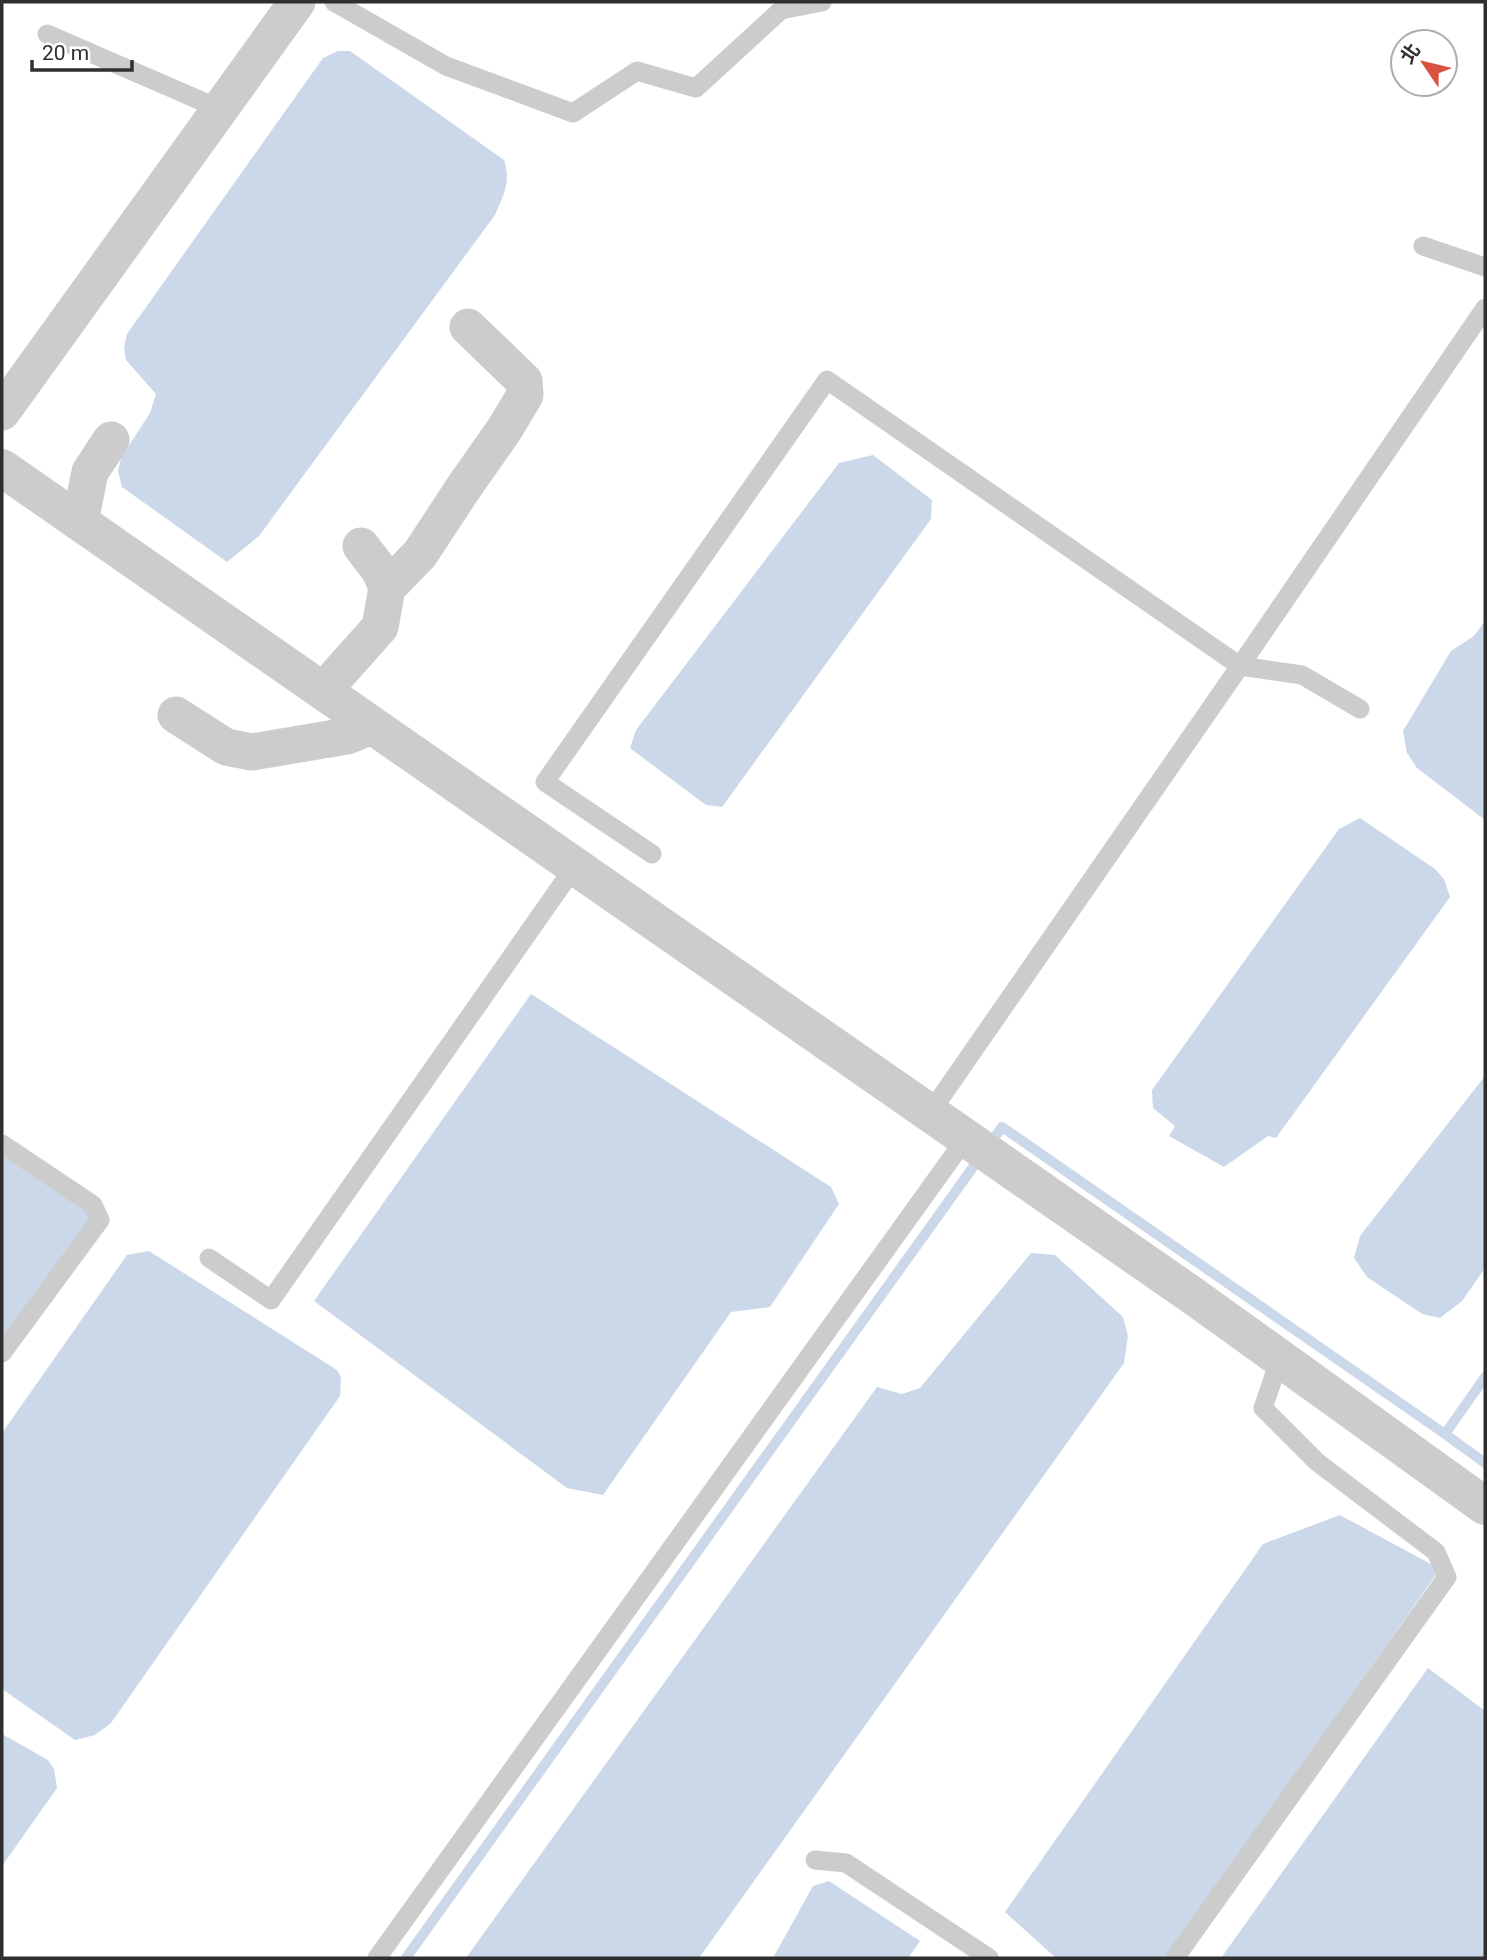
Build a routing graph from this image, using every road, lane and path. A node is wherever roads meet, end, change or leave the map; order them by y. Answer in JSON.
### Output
{"nodes":[{"id":1,"x":297,"y":2,"type":"edge"},
{"id":2,"x":334,"y":2,"type":"edge"},
{"id":3,"x":822,"y":2,"type":"edge"},
{"id":4,"x":47,"y":34,"type":"dead end"},
{"id":5,"x":220,"y":109,"type":"junction"},
{"id":6,"x":1423,"y":246,"type":"dead end"},
{"id":7,"x":1485,"y":267,"type":"edge"},
{"id":8,"x":1485,"y":308,"type":"edge"},
{"id":9,"x":468,"y":327,"type":"dead end"},
{"id":10,"x":2,"y":412,"type":"edge"},
{"id":11,"x":111,"y":440,"type":"dead end"},
{"id":12,"x":2,"y":468,"type":"edge"},
{"id":13,"x":80,"y":522,"type":"junction"},
{"id":14,"x":361,"y":546,"type":"dead end"},
{"id":15,"x":387,"y":588,"type":"junction"},
{"id":16,"x":1240,"y":666,"type":"junction"},
{"id":17,"x":323,"y":691,"type":"junction"},
{"id":18,"x":1360,"y":709,"type":"dead end"},
{"id":19,"x":176,"y":715,"type":"dead end"},
{"id":20,"x":372,"y":726,"type":"junction"},
{"id":21,"x":652,"y":854,"type":"dead end"},
{"id":22,"x":575,"y":866,"type":"junction"},
{"id":23,"x":930,"y":1113,"type":"junction"},
{"id":24,"x":966,"y":1138,"type":"junction"},
{"id":25,"x":2,"y":1144,"type":"edge"},
{"id":26,"x":209,"y":1258,"type":"dead end"},
{"id":27,"x":2,"y":1353,"type":"edge"},
{"id":28,"x":1280,"y":1358,"type":"junction"},
{"id":29,"x":1485,"y":1506,"type":"edge"},
{"id":30,"x":815,"y":1860,"type":"dead end"},
{"id":31,"x":376,"y":1958,"type":"edge"},
{"id":32,"x":989,"y":1958,"type":"edge"},
{"id":33,"x":1175,"y":1958,"type":"edge"}],
"edges":[{"from":1,"to":5,"type":"street"},
{"from":2,"to":3,"type":"lane"},
{"from":4,"to":5,"type":"lane"},
{"from":5,"to":10,"type":"street"},
{"from":6,"to":7,"type":"lane"},
{"from":8,"to":16,"type":"lane"},
{"from":9,"to":15,"type":"street"},
{"from":11,"to":13,"type":"street"},
{"from":12,"to":13,"type":"street"},
{"from":13,"to":17,"type":"street"},
{"from":14,"to":15,"type":"street"},
{"from":15,"to":17,"type":"street"},
{"from":16,"to":18,"type":"lane"},
{"from":16,"to":21,"type":"lane"},
{"from":16,"to":23,"type":"lane"},
{"from":17,"to":20,"type":"street"},
{"from":19,"to":20,"type":"street"},
{"from":20,"to":22,"type":"street"},
{"from":22,"to":23,"type":"street"},
{"from":22,"to":26,"type":"lane"},
{"from":23,"to":24,"type":"street"},
{"from":24,"to":28,"type":"street"},
{"from":24,"to":31,"type":"lane"},
{"from":25,"to":27,"type":"lane"},
{"from":28,"to":29,"type":"street"},
{"from":28,"to":33,"type":"lane"},
{"from":30,"to":32,"type":"lane"}]}
